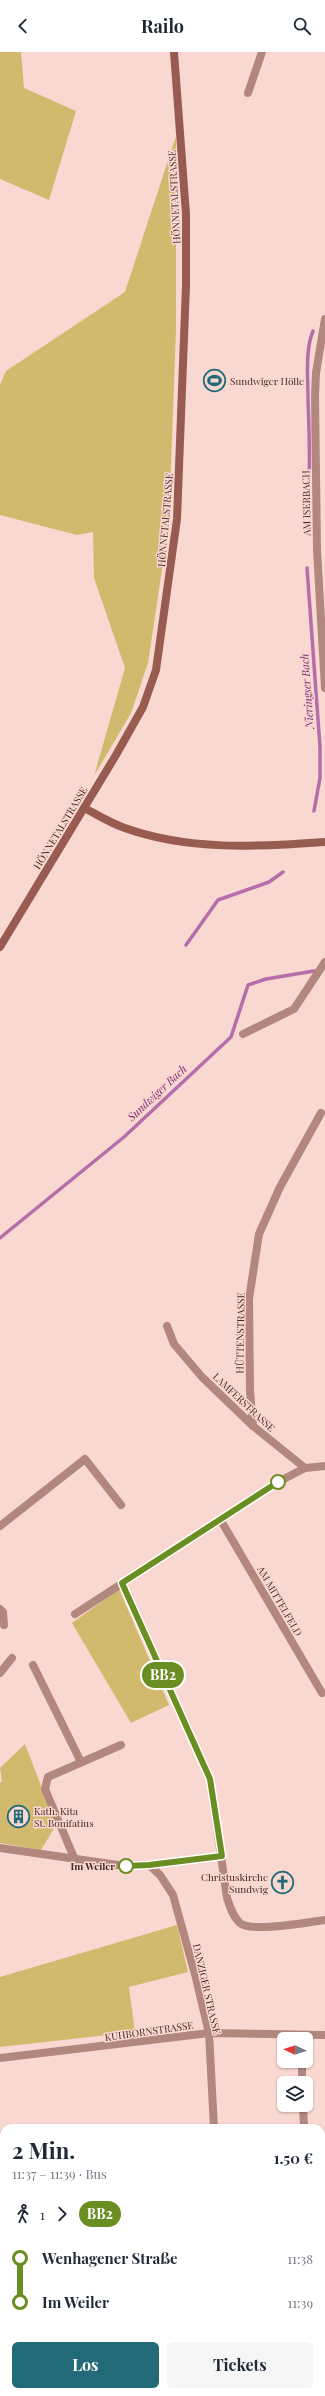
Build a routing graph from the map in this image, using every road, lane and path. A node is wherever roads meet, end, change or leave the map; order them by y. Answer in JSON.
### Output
{"nodes":[{"id":1,"x":174,"y":52,"type":"edge"},
{"id":2,"x":262,"y":52,"type":"edge"},
{"id":3,"x":248,"y":93,"type":"dead end"},
{"id":4,"x":325,"y":319,"type":"edge"},
{"id":5,"x":325,"y":688,"type":"edge"},
{"id":6,"x":84,"y":808,"type":"junction"},
{"id":7,"x":325,"y":842,"type":"edge"},
{"id":8,"x":0,"y":947,"type":"edge"},
{"id":9,"x":325,"y":962,"type":"edge"},
{"id":10,"x":243,"y":1034,"type":"dead end"},
{"id":11,"x":321,"y":1113,"type":"dead end"},
{"id":12,"x":167,"y":1326,"type":"dead end"},
{"id":13,"x":253,"y":1426,"type":"junction"},
{"id":14,"x":325,"y":1466,"type":"edge"},
{"id":15,"x":305,"y":1468,"type":"junction"},
{"id":16,"x":121,"y":1505,"type":"dead end"},
{"id":17,"x":220,"y":1519,"type":"junction"},
{"id":18,"x":0,"y":1526,"type":"edge"},
{"id":19,"x":122,"y":1583,"type":"junction"},
{"id":20,"x":0,"y":1609,"type":"edge"},
{"id":21,"x":75,"y":1614,"type":"dead end"},
{"id":22,"x":4,"y":1626,"type":"dead end"},
{"id":23,"x":12,"y":1658,"type":"dead end"},
{"id":24,"x":34,"y":1666,"type":"dead end"},
{"id":25,"x":0,"y":1673,"type":"edge"},
{"id":26,"x":322,"y":1693,"type":"dead end"},
{"id":27,"x":121,"y":1745,"type":"dead end"},
{"id":28,"x":81,"y":1762,"type":"junction"},
{"id":29,"x":0,"y":1848,"type":"edge"},
{"id":30,"x":222,"y":1856,"type":"junction"},
{"id":31,"x":75,"y":1860,"type":"junction"},
{"id":32,"x":149,"y":1865,"type":"junction"},
{"id":33,"x":325,"y":1920,"type":"edge"},
{"id":34,"x":209,"y":2033,"type":"junction"},
{"id":35,"x":325,"y":2035,"type":"edge"},
{"id":36,"x":277,"y":2036,"type":"edge"},
{"id":37,"x":313,"y":2036,"type":"edge"},
{"id":38,"x":0,"y":2058,"type":"edge"},
{"id":39,"x":303,"y":2112,"type":"edge"},
{"id":40,"x":214,"y":2124,"type":"edge"},
{"id":41,"x":304,"y":2124,"type":"edge"}],
"edges":[{"from":1,"to":6,"type":"main road","name":"HÖNNETALSTRASSE"},
{"from":2,"to":3,"type":"street"},
{"from":4,"to":5,"type":"street","name":"AM ISERBACH"},
{"from":6,"to":7,"type":"main road"},
{"from":6,"to":8,"type":"main road","name":"HÖNNETALSTRASSE"},
{"from":9,"to":10,"type":"street"},
{"from":11,"to":13,"type":"street","name":"HÜTTENSTRASSE"},
{"from":12,"to":13,"type":"street","name":"LAMFERSTRASSE"},
{"from":13,"to":15,"type":"street","name":"LAMFERSTRASSE"},
{"from":14,"to":15,"type":"street"},
{"from":15,"to":17,"type":"street"},
{"from":16,"to":18,"type":"street"},
{"from":17,"to":19,"type":"street"},
{"from":17,"to":26,"type":"street","name":"AM MITTELFELD"},
{"from":19,"to":21,"type":"street"},
{"from":19,"to":30,"type":"street"},
{"from":20,"to":22,"type":"street"},
{"from":23,"to":25,"type":"street"},
{"from":24,"to":28,"type":"street"},
{"from":27,"to":28,"type":"street"},
{"from":28,"to":31,"type":"street"},
{"from":29,"to":31,"type":"street"},
{"from":30,"to":32,"type":"street"},
{"from":30,"to":33,"type":"street"},
{"from":31,"to":32,"type":"street"},
{"from":32,"to":34,"type":"street","name":"DANZIGER STRASSE"},
{"from":34,"to":36,"type":"street","name":"KUHBORNSTRASSE"},
{"from":34,"to":38,"type":"street","name":"KUHBORNSTRASSE"},
{"from":34,"to":40,"type":"street","name":"DANZIGER STRASSE"},
{"from":35,"to":37,"type":"street","name":"KUHBORNSTRASSE"},
{"from":39,"to":41,"type":"street"}]}
